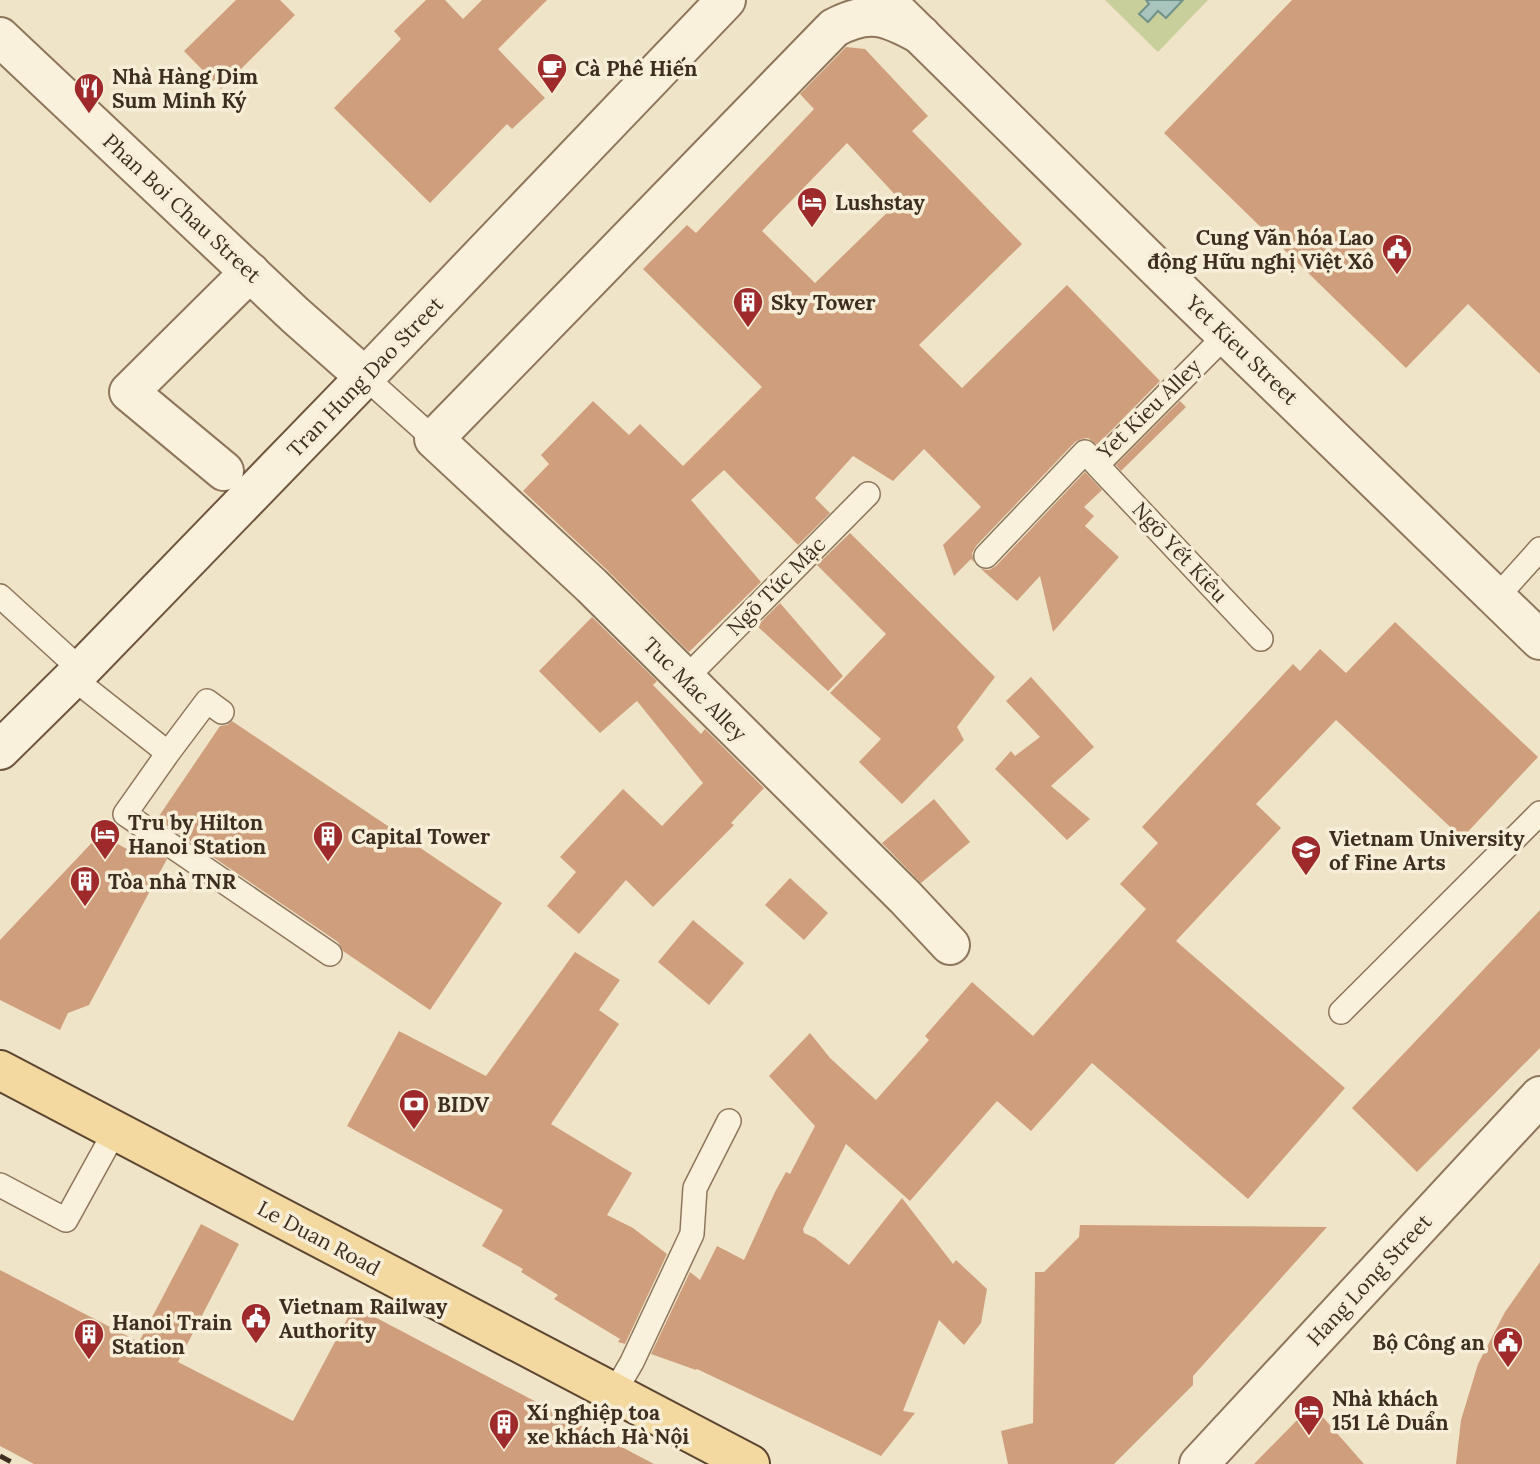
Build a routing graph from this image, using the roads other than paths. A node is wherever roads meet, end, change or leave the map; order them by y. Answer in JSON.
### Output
{"nodes":[{"id":1,"x":726,"y":0,"type":"edge"},
{"id":2,"x":886,"y":0,"type":"edge"},
{"id":3,"x":920,"y":35,"type":"junction"},
{"id":4,"x":0,"y":37,"type":"edge"},
{"id":5,"x":250,"y":272,"type":"junction"},
{"id":6,"x":1226,"y":335,"type":"junction"},
{"id":7,"x":365,"y":377,"type":"junction"},
{"id":8,"x":434,"y":439,"type":"junction"},
{"id":9,"x":1097,"y":465,"type":"junction"},
{"id":10,"x":224,"y":471,"type":"dead end"},
{"id":11,"x":868,"y":494,"type":"dead end"},
{"id":12,"x":1540,"y":549,"type":"edge"},
{"id":13,"x":986,"y":556,"type":"dead end"},
{"id":14,"x":0,"y":596,"type":"edge"},
{"id":15,"x":1497,"y":597,"type":"junction"},
{"id":16,"x":1261,"y":639,"type":"dead end"},
{"id":17,"x":1540,"y":640,"type":"edge"},
{"id":18,"x":77,"y":674,"type":"junction"},
{"id":19,"x":685,"y":679,"type":"junction"},
{"id":20,"x":222,"y":712,"type":"dead end"},
{"id":21,"x":0,"y":750,"type":"edge"},
{"id":22,"x":168,"y":753,"type":"junction"},
{"id":23,"x":1540,"y":813,"type":"edge"},
{"id":24,"x":950,"y":945,"type":"dead end"},
{"id":25,"x":330,"y":954,"type":"dead end"},
{"id":26,"x":1341,"y":1012,"type":"dead end"},
{"id":27,"x":0,"y":1070,"type":"edge"},
{"id":28,"x":1540,"y":1096,"type":"edge"},
{"id":29,"x":729,"y":1121,"type":"dead end"},
{"id":30,"x":115,"y":1131,"type":"junction"},
{"id":31,"x":0,"y":1185,"type":"edge"},
{"id":32,"x":614,"y":1394,"type":"junction"},
{"id":33,"x":750,"y":1464,"type":"edge"},
{"id":34,"x":1199,"y":1464,"type":"edge"}],
"edges":[{"from":1,"to":7,"type":"street","name":"Tran Hung Dao Street"},
{"from":2,"to":3,"type":"street","name":"Yet Kieu Street"},
{"from":3,"to":6,"type":"street","name":"Yet Kieu Street"},
{"from":3,"to":8,"type":"street"},
{"from":4,"to":5,"type":"street","name":"Phan Boi Chau Street"},
{"from":5,"to":7,"type":"street","name":"Phan Boi Chau Street"},
{"from":5,"to":10,"type":"street"},
{"from":6,"to":9,"type":"lane","name":"Yet Kieu Alley"},
{"from":6,"to":15,"type":"street","name":"Yet Kieu Street"},
{"from":7,"to":8,"type":"lane"},
{"from":7,"to":18,"type":"street","name":"Tran Hung Dao Street"},
{"from":8,"to":19,"type":"street","name":"Tuc Mac Alley"},
{"from":9,"to":13,"type":"lane","name":"Yet Kieu Alley"},
{"from":9,"to":16,"type":"lane","name":"Ngõ Yết Kiêu"},
{"from":11,"to":19,"type":"lane","name":"Ngõ Tức Mặc"},
{"from":12,"to":15,"type":"lane"},
{"from":14,"to":18,"type":"lane"},
{"from":15,"to":17,"type":"street","name":"Yet Kieu Street"},
{"from":18,"to":21,"type":"street","name":"Tran Hung Dao Street"},
{"from":18,"to":22,"type":"lane"},
{"from":19,"to":24,"type":"street","name":"Tuc Mac Alley"},
{"from":20,"to":22,"type":"lane"},
{"from":22,"to":25,"type":"lane"},
{"from":23,"to":26,"type":"lane"},
{"from":27,"to":30,"type":"main road","name":"Le Duan Road"},
{"from":28,"to":34,"type":"street","name":"Hang Long Street"},
{"from":29,"to":32,"type":"lane"},
{"from":30,"to":31,"type":"lane"},
{"from":30,"to":32,"type":"main road","name":"Le Duan Road"},
{"from":32,"to":33,"type":"main road","name":"Le Duan Road"}]}
